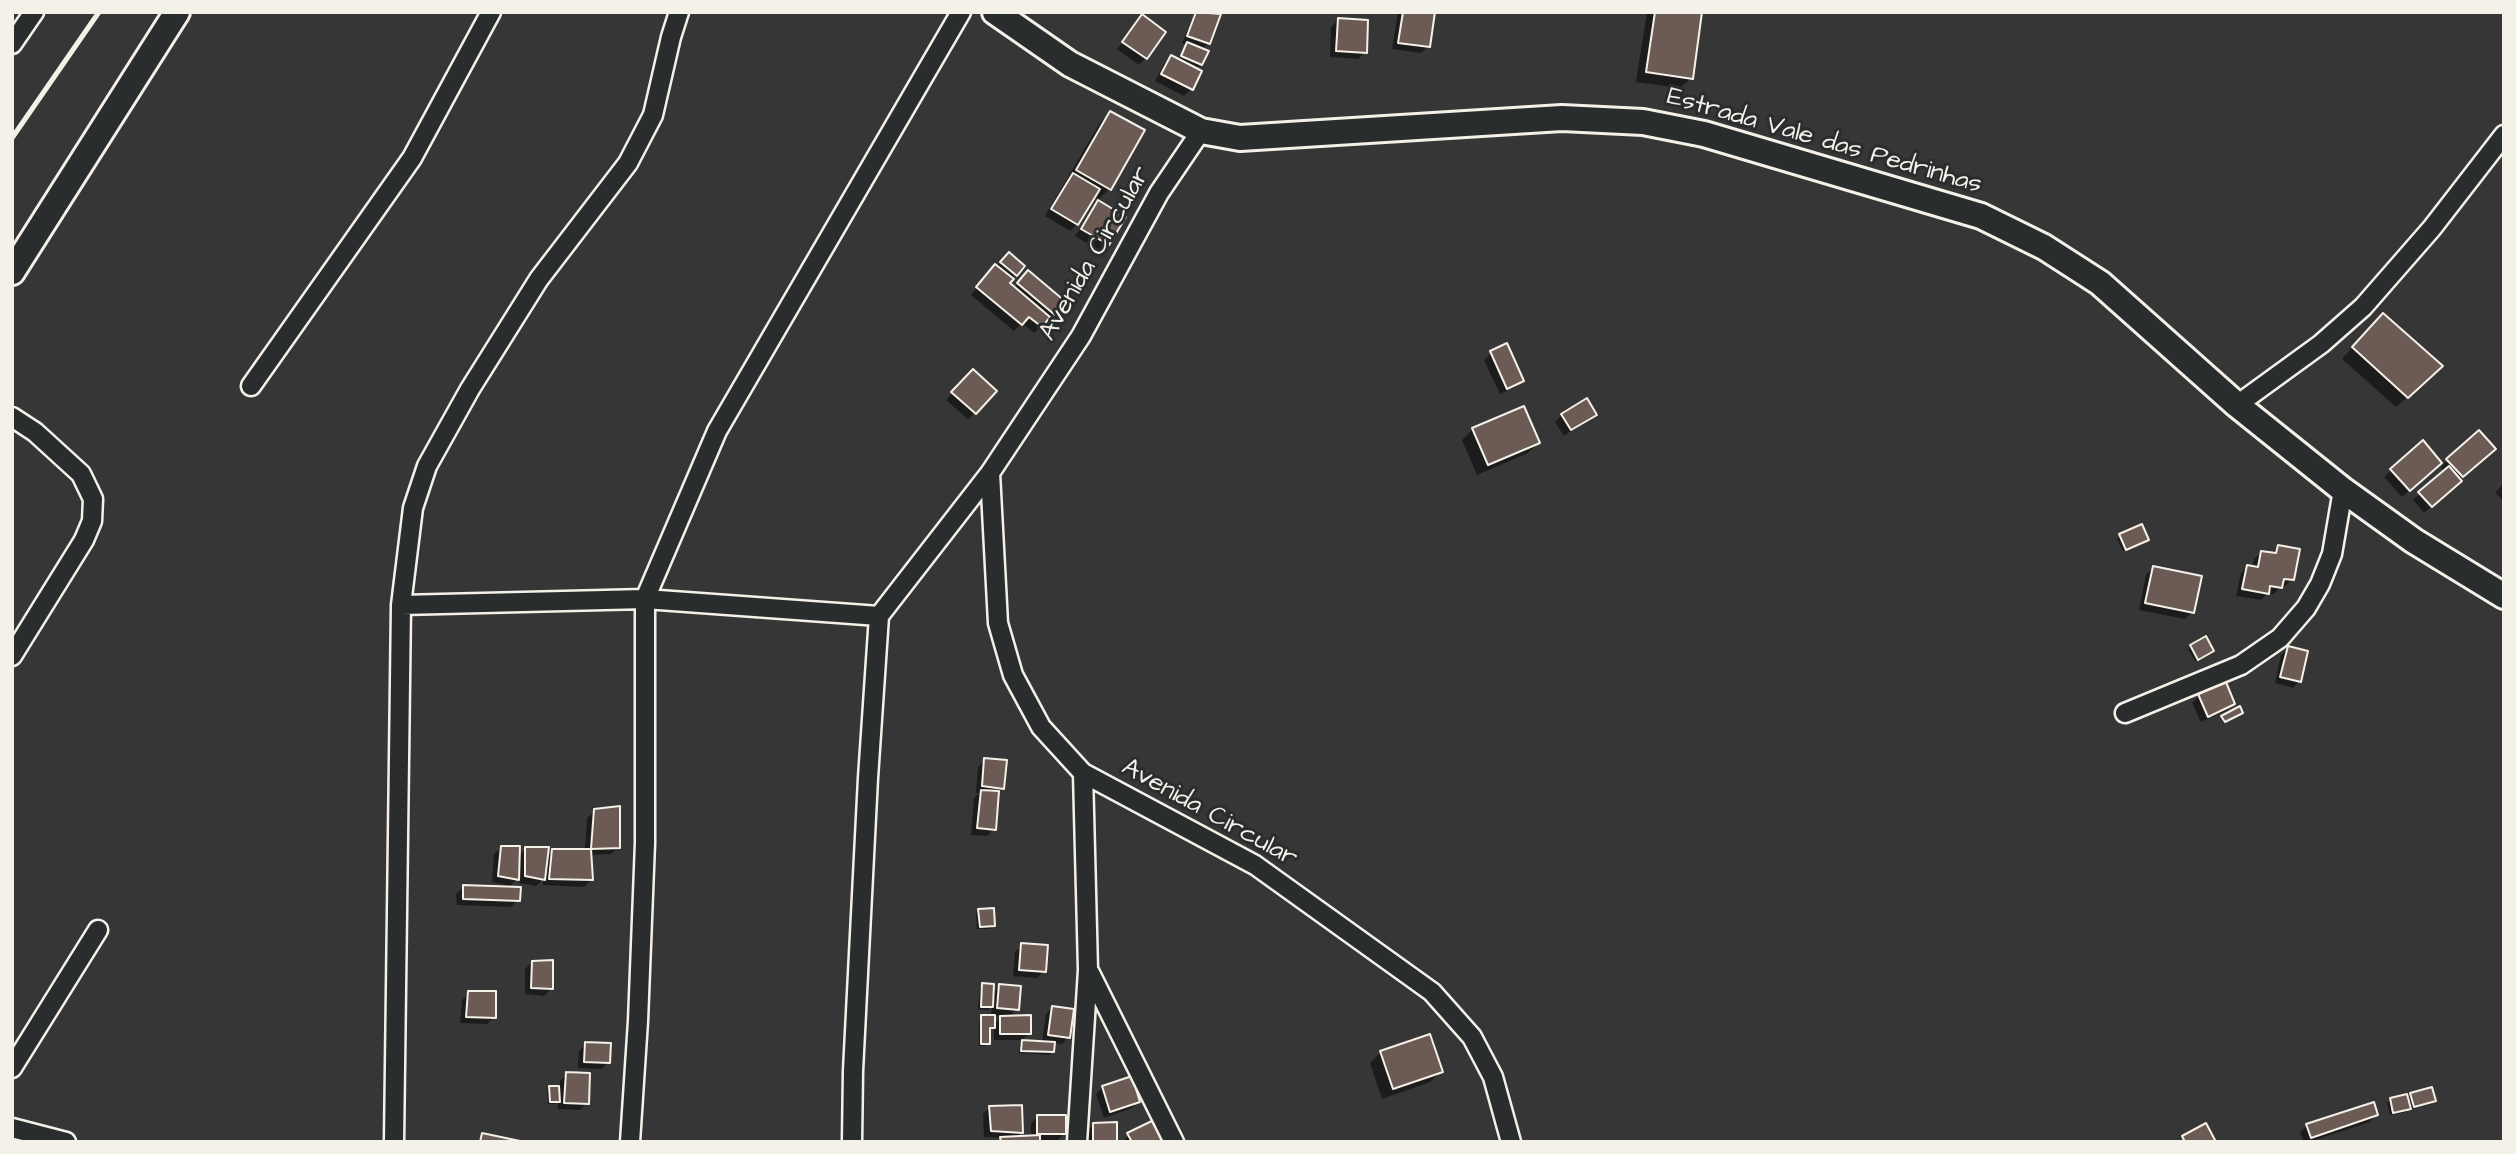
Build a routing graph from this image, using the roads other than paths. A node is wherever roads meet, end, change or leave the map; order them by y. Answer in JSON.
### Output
{"nodes":[{"id":1,"x":34,"y":12,"type":"edge"},
{"id":2,"x":177,"y":12,"type":"edge"},
{"id":3,"x":491,"y":12,"type":"edge"},
{"id":4,"x":679,"y":12,"type":"edge"},
{"id":5,"x":961,"y":12,"type":"edge"},
{"id":6,"x":995,"y":12,"type":"edge"},
{"id":7,"x":12,"y":44,"type":"edge"},
{"id":8,"x":1201,"y":131,"type":"junction"},
{"id":9,"x":2504,"y":135,"type":"edge"},
{"id":10,"x":12,"y":272,"type":"edge"},
{"id":11,"x":251,"y":386,"type":"dead end"},
{"id":12,"x":2237,"y":405,"type":"junction"},
{"id":13,"x":12,"y":417,"type":"edge"},
{"id":14,"x":990,"y":473,"type":"junction"},
{"id":15,"x":2343,"y":490,"type":"junction"},
{"id":16,"x":2504,"y":596,"type":"edge"},
{"id":17,"x":645,"y":599,"type":"junction"},
{"id":18,"x":401,"y":605,"type":"junction"},
{"id":19,"x":879,"y":616,"type":"junction"},
{"id":20,"x":12,"y":656,"type":"edge"},
{"id":21,"x":2125,"y":713,"type":"dead end"},
{"id":22,"x":1083,"y":774,"type":"junction"},
{"id":23,"x":98,"y":930,"type":"dead end"},
{"id":24,"x":1088,"y":970,"type":"junction"},
{"id":25,"x":12,"y":1068,"type":"edge"},
{"id":26,"x":12,"y":1128,"type":"edge"},
{"id":27,"x":66,"y":1142,"type":"edge"},
{"id":28,"x":394,"y":1142,"type":"edge"},
{"id":29,"x":630,"y":1142,"type":"edge"},
{"id":30,"x":852,"y":1142,"type":"edge"},
{"id":31,"x":1077,"y":1142,"type":"edge"},
{"id":32,"x":1174,"y":1142,"type":"edge"},
{"id":33,"x":1511,"y":1142,"type":"edge"}],
"edges":[{"from":1,"to":7,"type":"street"},
{"from":2,"to":10,"type":"main road"},
{"from":3,"to":11,"type":"street"},
{"from":4,"to":18,"type":"street"},
{"from":5,"to":17,"type":"street"},
{"from":6,"to":8,"type":"main road","name":"Estrada Vale das Pedrinhas"},
{"from":8,"to":12,"type":"main road","name":"Estrada Vale das Pedrinhas"},
{"from":8,"to":14,"type":"street","name":"Avenida Circular"},
{"from":9,"to":12,"type":"street"},
{"from":12,"to":15,"type":"main road","name":"Estrada Vale das Pedrinhas"},
{"from":13,"to":20,"type":"street"},
{"from":14,"to":19,"type":"street","name":"Avenida Circular"},
{"from":14,"to":22,"type":"street","name":"Avenida Circular"},
{"from":15,"to":16,"type":"main road","name":"Estrada Vale das Pedrinhas"},
{"from":15,"to":21,"type":"street"},
{"from":17,"to":18,"type":"street"},
{"from":17,"to":19,"type":"street"},
{"from":17,"to":29,"type":"street"},
{"from":18,"to":28,"type":"street"},
{"from":19,"to":30,"type":"street"},
{"from":22,"to":24,"type":"street"},
{"from":22,"to":33,"type":"street","name":"Avenida Circular"},
{"from":23,"to":25,"type":"street"},
{"from":24,"to":31,"type":"street"},
{"from":24,"to":32,"type":"street"},
{"from":26,"to":27,"type":"street"}]}
